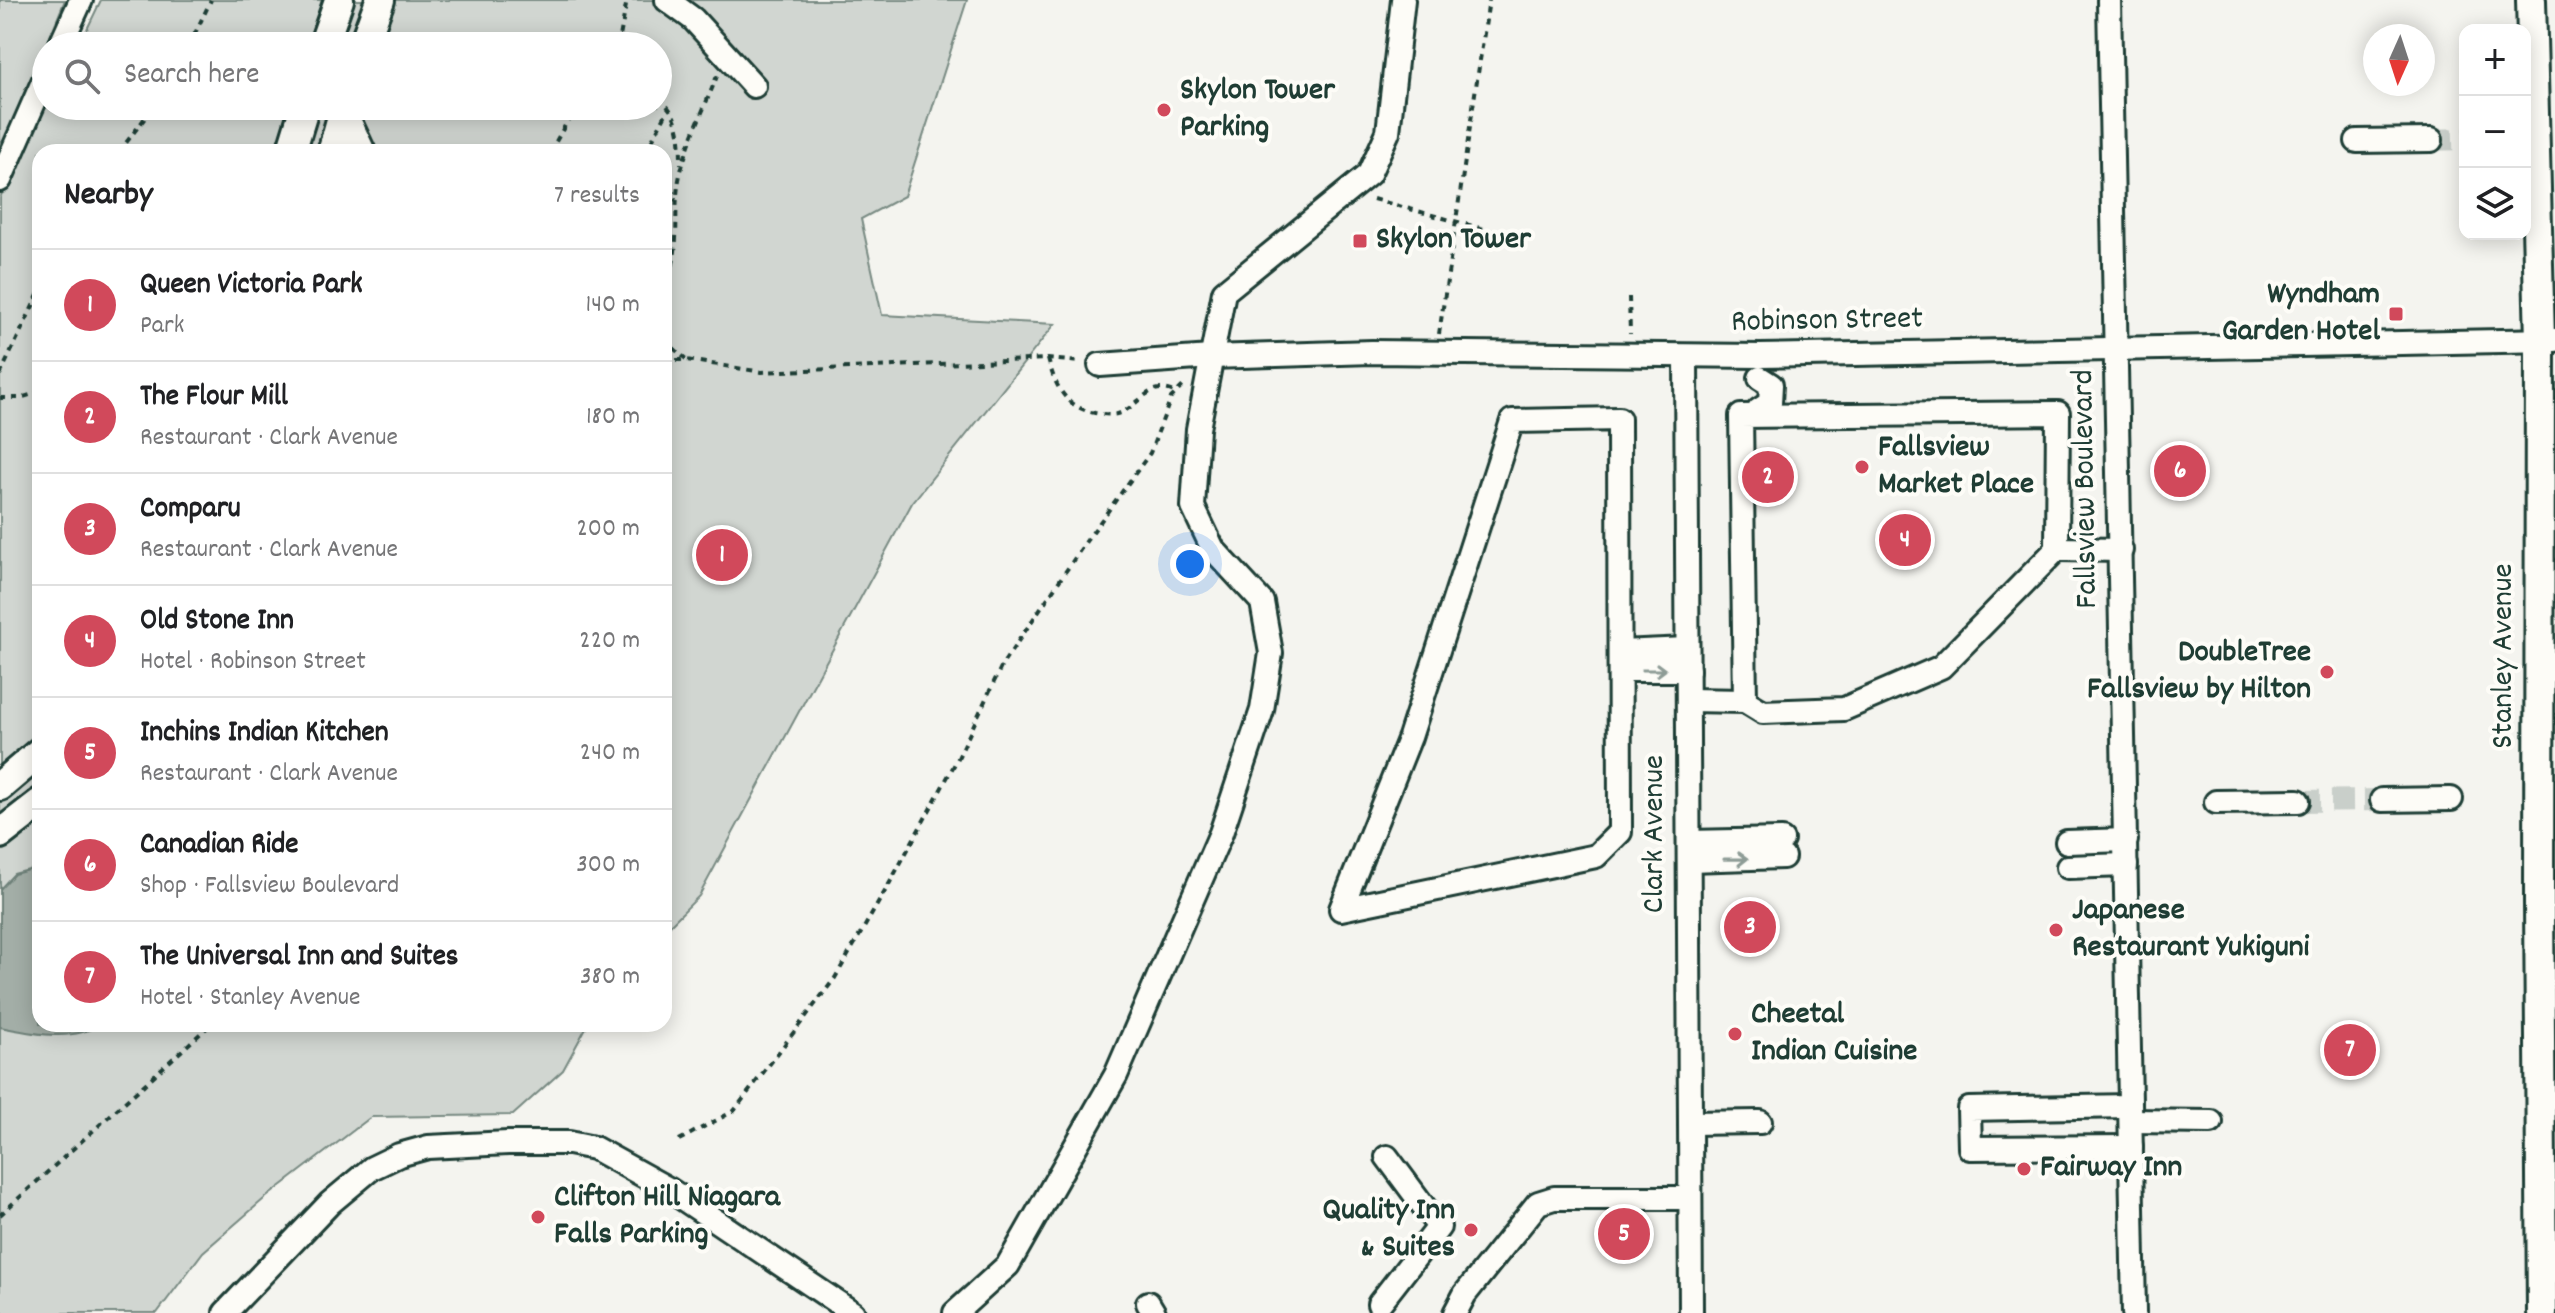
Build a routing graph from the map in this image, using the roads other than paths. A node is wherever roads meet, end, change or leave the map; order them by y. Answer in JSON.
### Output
{"nodes":[{"id":1,"x":81,"y":0,"type":"edge"},
{"id":2,"x":339,"y":0,"type":"edge"},
{"id":3,"x":380,"y":0,"type":"edge"},
{"id":4,"x":667,"y":0,"type":"edge"},
{"id":5,"x":1403,"y":0,"type":"edge"},
{"id":6,"x":2109,"y":0,"type":"edge"},
{"id":7,"x":2531,"y":0,"type":"edge"},
{"id":8,"x":66,"y":32,"type":"edge"},
{"id":9,"x":328,"y":32,"type":"edge"},
{"id":10,"x":368,"y":32,"type":"edge"},
{"id":11,"x":754,"y":86,"type":"dead end"},
{"id":12,"x":2530,"y":96,"type":"edge"},
{"id":13,"x":32,"y":107,"type":"edge"},
{"id":14,"x":301,"y":120,"type":"edge"},
{"id":15,"x":341,"y":120,"type":"edge"},
{"id":16,"x":350,"y":120,"type":"edge"},
{"id":17,"x":2431,"y":140,"type":"tunnel mouth"},
{"id":18,"x":2357,"y":141,"type":"dead end"},
{"id":19,"x":293,"y":144,"type":"edge"},
{"id":20,"x":334,"y":144,"type":"edge"},
{"id":21,"x":361,"y":144,"type":"edge"},
{"id":22,"x":2531,"y":149,"type":"edge"},
{"id":23,"x":0,"y":180,"type":"edge"},
{"id":24,"x":2548,"y":340,"type":"edge"},
{"id":25,"x":2117,"y":351,"type":"junction"},
{"id":26,"x":1686,"y":356,"type":"junction"},
{"id":27,"x":1211,"y":357,"type":"junction"},
{"id":28,"x":1100,"y":365,"type":"road end"},
{"id":29,"x":1761,"y":367,"type":"junction"},
{"id":30,"x":1759,"y":413,"type":"junction"},
{"id":31,"x":2547,"y":492,"type":"edge"},
{"id":32,"x":2057,"y":549,"type":"junction"},
{"id":33,"x":2121,"y":550,"type":"junction"},
{"id":34,"x":1688,"y":660,"type":"junction"},
{"id":35,"x":1620,"y":661,"type":"junction"},
{"id":36,"x":1688,"y":700,"type":"junction"},
{"id":37,"x":1745,"y":701,"type":"junction"},
{"id":38,"x":32,"y":759,"type":"edge"},
{"id":39,"x":0,"y":786,"type":"edge"},
{"id":40,"x":2451,"y":799,"type":"dead end"},
{"id":41,"x":2382,"y":800,"type":"tunnel mouth"},
{"id":42,"x":2298,"y":801,"type":"tunnel mouth"},
{"id":43,"x":2216,"y":802,"type":"dead end"},
{"id":44,"x":32,"y":809,"type":"edge"},
{"id":45,"x":0,"y":834,"type":"edge"},
{"id":46,"x":2126,"y":840,"type":"junction"},
{"id":47,"x":2067,"y":842,"type":"dead end"},
{"id":48,"x":1782,"y":849,"type":"dead end"},
{"id":49,"x":1689,"y":851,"type":"junction"},
{"id":50,"x":2126,"y":865,"type":"junction"},
{"id":51,"x":2068,"y":867,"type":"dead end"},
{"id":52,"x":2547,"y":901,"type":"edge"},
{"id":53,"x":2130,"y":1114,"type":"junction"},
{"id":54,"x":1760,"y":1122,"type":"dead end"},
{"id":55,"x":2211,"y":1122,"type":"dead end"},
{"id":56,"x":1690,"y":1123,"type":"junction"},
{"id":57,"x":2131,"y":1147,"type":"junction"},
{"id":58,"x":1387,"y":1157,"type":"dead end"},
{"id":59,"x":1690,"y":1198,"type":"junction"},
{"id":60,"x":1379,"y":1304,"type":"dead end"},
{"id":61,"x":225,"y":1313,"type":"edge"},
{"id":62,"x":853,"y":1313,"type":"edge"},
{"id":63,"x":955,"y":1313,"type":"edge"},
{"id":64,"x":1455,"y":1313,"type":"edge"},
{"id":65,"x":1691,"y":1313,"type":"edge"},
{"id":66,"x":2134,"y":1313,"type":"edge"},
{"id":67,"x":2542,"y":1313,"type":"edge"}],
"edges":[{"from":1,"to":8,"type":"street"},
{"from":2,"to":9,"type":"main road"},
{"from":3,"to":10,"type":"main road"},
{"from":4,"to":11,"type":"street"},
{"from":5,"to":27,"type":"street"},
{"from":6,"to":25,"type":"street","name":"Fallsview Boulevard"},
{"from":7,"to":12,"type":"main road","name":"Stanley Avenue"},
{"from":13,"to":23,"type":"street"},
{"from":14,"to":19,"type":"main road"},
{"from":15,"to":20,"type":"main road"},
{"from":16,"to":21,"type":"street"},
{"from":17,"to":18,"type":"street"},
{"from":22,"to":24,"type":"main road","name":"Stanley Avenue"},
{"from":24,"to":25,"type":"street","name":"Robinson Street"},
{"from":24,"to":31,"type":"main road","name":"Stanley Avenue"},
{"from":25,"to":29,"type":"street","name":"Robinson Street"},
{"from":25,"to":33,"type":"street","name":"Fallsview Boulevard"},
{"from":26,"to":27,"type":"street","name":"Robinson Street"},
{"from":26,"to":29,"type":"street","name":"Robinson Street"},
{"from":26,"to":34,"type":"street","name":"Clark Avenue"},
{"from":27,"to":28,"type":"street","name":"Robinson Street"},
{"from":27,"to":63,"type":"street"},
{"from":29,"to":30,"type":"street"},
{"from":30,"to":32,"type":"street"},
{"from":30,"to":37,"type":"street"},
{"from":31,"to":52,"type":"main road","name":"Stanley Avenue"},
{"from":32,"to":33,"type":"street"},
{"from":32,"to":37,"type":"street"},
{"from":33,"to":46,"type":"street","name":"Fallsview Boulevard"},
{"from":34,"to":35,"type":"street"},
{"from":34,"to":36,"type":"street","name":"Clark Avenue"},
{"from":35,"to":35,"type":"street"},
{"from":36,"to":37,"type":"street"},
{"from":36,"to":49,"type":"street","name":"Clark Avenue"},
{"from":38,"to":39,"type":"main road"},
{"from":40,"to":41,"type":"street"},
{"from":42,"to":43,"type":"street"},
{"from":44,"to":45,"type":"main road"},
{"from":46,"to":47,"type":"street"},
{"from":46,"to":50,"type":"street","name":"Fallsview Boulevard"},
{"from":48,"to":49,"type":"street"},
{"from":49,"to":56,"type":"street","name":"Clark Avenue"},
{"from":50,"to":51,"type":"street"},
{"from":50,"to":53,"type":"street","name":"Fallsview Boulevard"},
{"from":52,"to":67,"type":"main road","name":"Stanley Avenue"},
{"from":53,"to":55,"type":"street"},
{"from":53,"to":57,"type":"street","name":"Fallsview Boulevard"},
{"from":53,"to":57,"type":"street"},
{"from":54,"to":56,"type":"street"},
{"from":56,"to":59,"type":"street","name":"Clark Avenue"},
{"from":57,"to":66,"type":"street","name":"Fallsview Boulevard"},
{"from":58,"to":60,"type":"street"},
{"from":59,"to":64,"type":"street"},
{"from":59,"to":65,"type":"street","name":"Clark Avenue"},
{"from":61,"to":62,"type":"street"}]}
